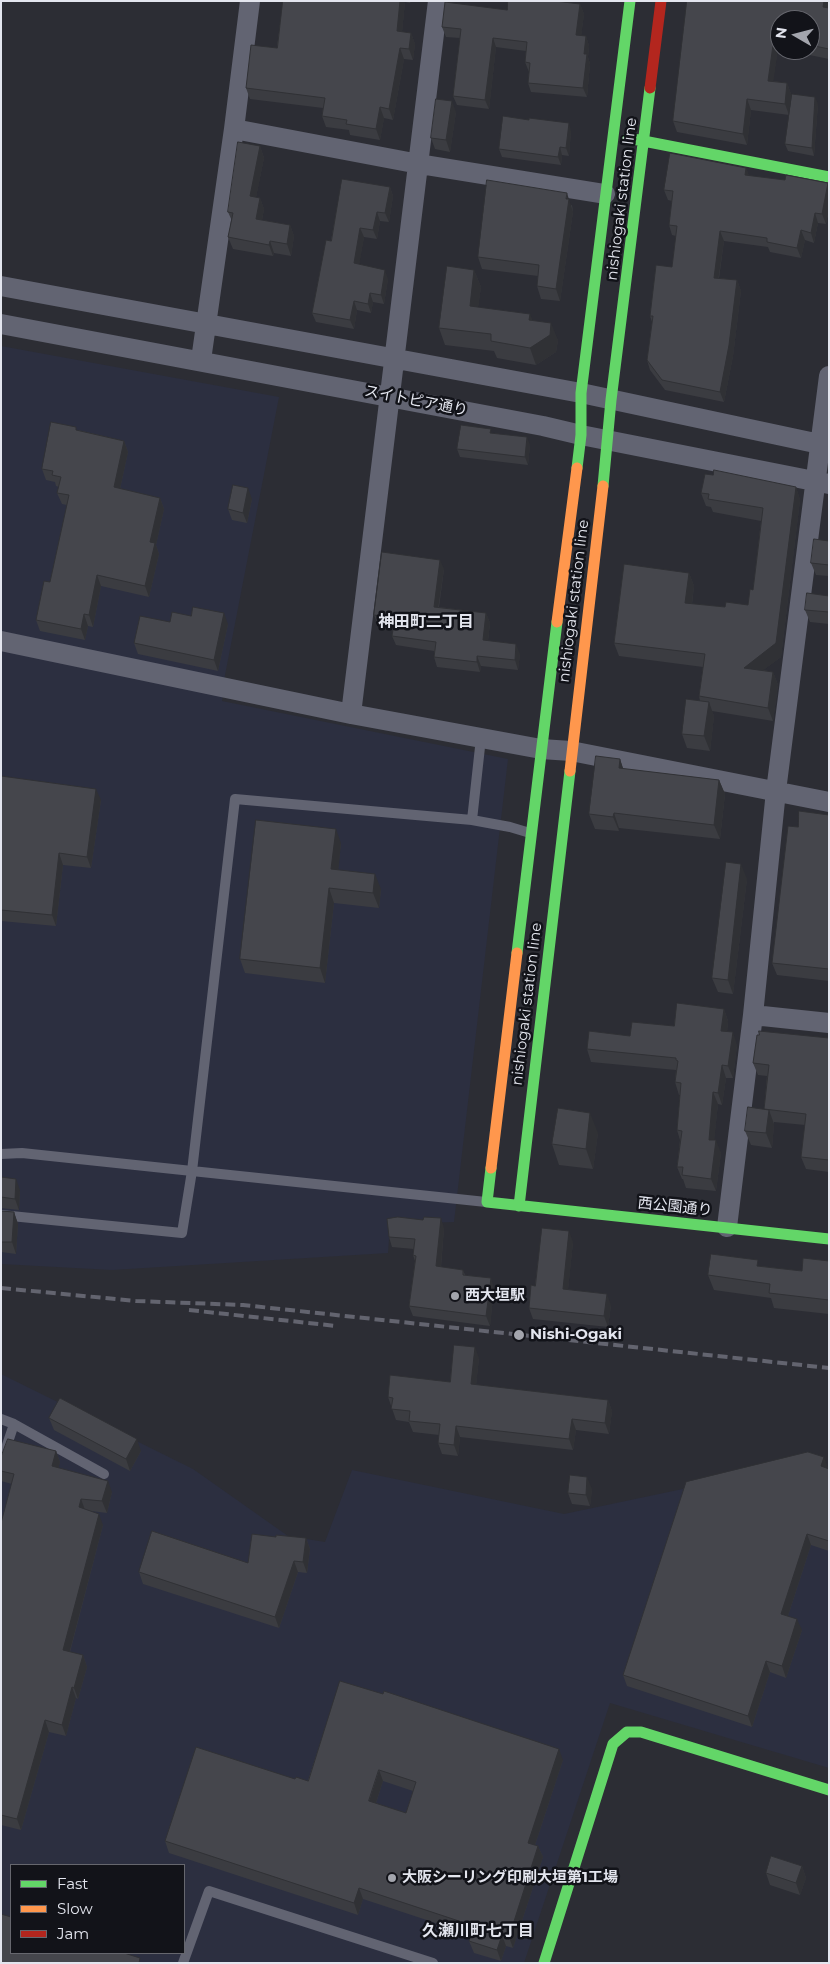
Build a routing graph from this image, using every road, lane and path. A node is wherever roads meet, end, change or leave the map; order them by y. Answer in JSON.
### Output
{"nodes":[{"id":1,"x":250,"y":1,"type":"edge"},
{"id":2,"x":438,"y":1,"type":"edge"},
{"id":3,"x":630,"y":1,"type":"edge"},
{"id":4,"x":661,"y":1,"type":"edge"},
{"id":5,"x":234,"y":129,"type":"junction"},
{"id":6,"x":614,"y":135,"type":"junction"},
{"id":7,"x":644,"y":140,"type":"junction"},
{"id":8,"x":419,"y":164,"type":"junction"},
{"id":9,"x":829,"y":176,"type":"edge"},
{"id":10,"x":606,"y":194,"type":"junction"},
{"id":11,"x":1,"y":286,"type":"edge"},
{"id":12,"x":1,"y":324,"type":"edge"},
{"id":13,"x":206,"y":324,"type":"junction"},
{"id":14,"x":395,"y":357,"type":"junction"},
{"id":15,"x":201,"y":360,"type":"junction"},
{"id":16,"x":829,"y":376,"type":"edge"},
{"id":17,"x":581,"y":393,"type":"junction"},
{"id":18,"x":389,"y":396,"type":"junction"},
{"id":19,"x":611,"y":400,"type":"junction"},
{"id":20,"x":580,"y":435,"type":"junction"},
{"id":21,"x":608,"y":441,"type":"junction"},
{"id":22,"x":824,"y":445,"type":"edge"},
{"id":23,"x":822,"y":483,"type":"edge"},
{"id":24,"x":1,"y":642,"type":"edge"},
{"id":25,"x":350,"y":714,"type":"junction"},
{"id":26,"x":481,"y":738,"type":"junction"},
{"id":27,"x":541,"y":749,"type":"junction"},
{"id":28,"x":571,"y":751,"type":"junction"},
{"id":29,"x":776,"y":791,"type":"junction"},
{"id":30,"x":829,"y":802,"type":"edge"},
{"id":31,"x":472,"y":820,"type":"junction"},
{"id":32,"x":530,"y":833,"type":"junction"},
{"id":33,"x":753,"y":1015,"type":"junction"},
{"id":34,"x":829,"y":1023,"type":"edge"},
{"id":35,"x":1,"y":1154,"type":"edge"},
{"id":36,"x":192,"y":1172,"type":"junction"},
{"id":37,"x":487,"y":1202,"type":"junction"},
{"id":38,"x":519,"y":1206,"type":"junction"},
{"id":39,"x":1,"y":1215,"type":"edge"},
{"id":40,"x":727,"y":1227,"type":"junction"},
{"id":41,"x":829,"y":1239,"type":"edge"},
{"id":42,"x":1,"y":1419,"type":"edge"},
{"id":43,"x":14,"y":1424,"type":"junction"},
{"id":44,"x":1,"y":1463,"type":"edge"},
{"id":45,"x":104,"y":1474,"type":"dead end"},
{"id":46,"x":829,"y":1790,"type":"edge"},
{"id":47,"x":183,"y":1963,"type":"edge"},
{"id":48,"x":433,"y":1963,"type":"edge"},
{"id":49,"x":544,"y":1963,"type":"edge"}],
"edges":[{"from":1,"to":5,"type":"street"},
{"from":2,"to":8,"type":"street"},
{"from":3,"to":6,"type":"main road","name":"nishiogaki station line"},
{"from":4,"to":7,"type":"main road","name":"nishiogaki station line"},
{"from":5,"to":8,"type":"street"},
{"from":5,"to":13,"type":"street"},
{"from":6,"to":7,"type":"main road"},
{"from":6,"to":10,"type":"main road","name":"nishiogaki station line"},
{"from":7,"to":9,"type":"main road"},
{"from":7,"to":19,"type":"main road","name":"nishiogaki station line"},
{"from":8,"to":10,"type":"street"},
{"from":8,"to":14,"type":"street"},
{"from":10,"to":17,"type":"main road","name":"nishiogaki station line"},
{"from":11,"to":13,"type":"street"},
{"from":12,"to":15,"type":"street","name":"スイトピア通り"},
{"from":13,"to":14,"type":"street"},
{"from":13,"to":15,"type":"street"},
{"from":14,"to":17,"type":"street"},
{"from":14,"to":18,"type":"street"},
{"from":15,"to":18,"type":"street","name":"スイトピア通り"},
{"from":16,"to":22,"type":"street"},
{"from":17,"to":19,"type":"street"},
{"from":17,"to":20,"type":"main road","name":"nishiogaki station line"},
{"from":18,"to":20,"type":"street","name":"スイトピア通り"},
{"from":18,"to":25,"type":"street"},
{"from":19,"to":21,"type":"main road","name":"nishiogaki station line"},
{"from":19,"to":22,"type":"street"},
{"from":20,"to":21,"type":"street","name":"スイトピア通り"},
{"from":20,"to":27,"type":"main road","name":"nishiogaki station line"},
{"from":21,"to":23,"type":"street","name":"スイトピア通り"},
{"from":21,"to":28,"type":"main road","name":"nishiogaki station line"},
{"from":22,"to":23,"type":"street"},
{"from":23,"to":29,"type":"street"},
{"from":24,"to":25,"type":"street"},
{"from":25,"to":26,"type":"street"},
{"from":26,"to":27,"type":"street"},
{"from":26,"to":31,"type":"lane"},
{"from":27,"to":28,"type":"street"},
{"from":27,"to":32,"type":"main road","name":"nishiogaki station line"},
{"from":28,"to":29,"type":"street"},
{"from":28,"to":38,"type":"main road","name":"nishiogaki station line"},
{"from":29,"to":30,"type":"street"},
{"from":29,"to":33,"type":"street"},
{"from":31,"to":32,"type":"lane"},
{"from":31,"to":36,"type":"lane"},
{"from":32,"to":37,"type":"main road","name":"nishiogaki station line"},
{"from":33,"to":34,"type":"street"},
{"from":33,"to":40,"type":"street"},
{"from":35,"to":36,"type":"lane"},
{"from":36,"to":37,"type":"lane"},
{"from":36,"to":39,"type":"lane"},
{"from":37,"to":38,"type":"main road","name":"西公園通り"},
{"from":38,"to":40,"type":"main road","name":"西公園通り"},
{"from":40,"to":41,"type":"main road","name":"西公園通り"},
{"from":42,"to":43,"type":"lane"},
{"from":43,"to":44,"type":"lane"},
{"from":43,"to":45,"type":"lane"},
{"from":46,"to":49,"type":"main road"},
{"from":47,"to":48,"type":"lane"}]}
